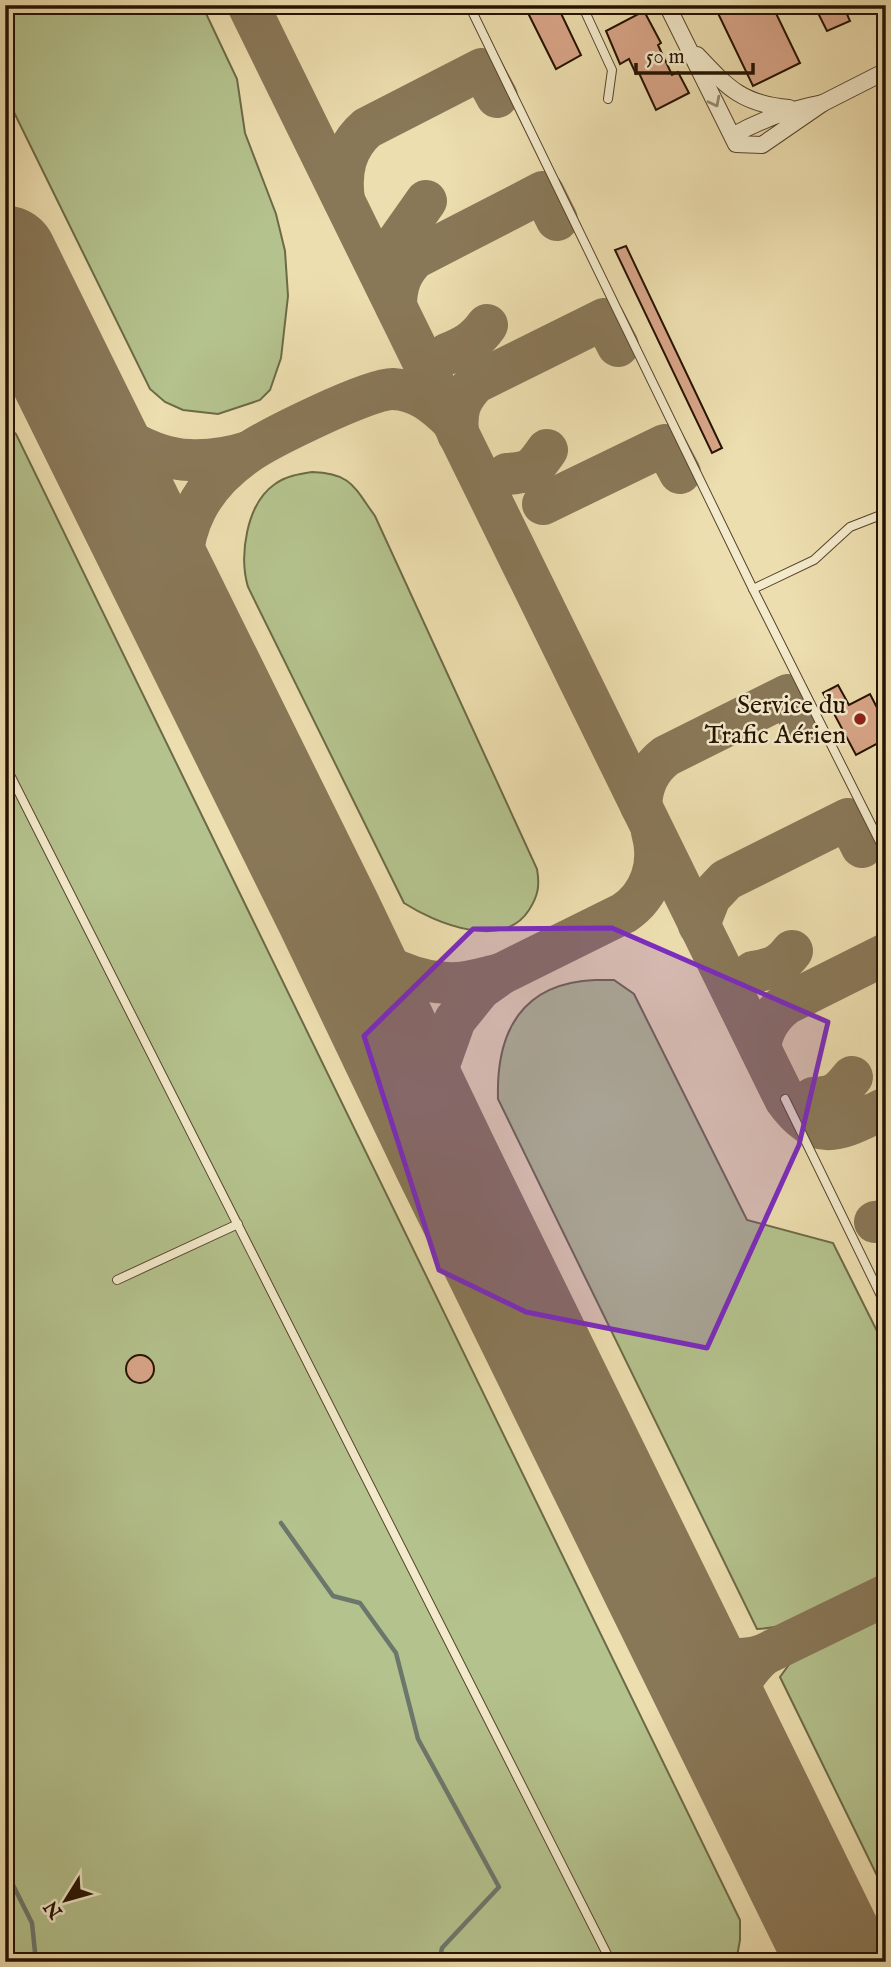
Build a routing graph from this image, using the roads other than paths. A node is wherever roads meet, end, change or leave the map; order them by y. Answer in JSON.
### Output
{"nodes":[{"id":1,"x":468,"y":5,"type":"edge"},
{"id":2,"x":582,"y":5,"type":"edge"},
{"id":3,"x":667,"y":5,"type":"edge"},
{"id":4,"x":676,"y":24,"type":"junction"},
{"id":5,"x":886,"y":71,"type":"edge"},
{"id":6,"x":608,"y":99,"type":"dead end"},
{"id":7,"x":823,"y":103,"type":"junction"},
{"id":8,"x":796,"y":108,"type":"junction"},
{"id":9,"x":734,"y":140,"type":"junction"},
{"id":10,"x":886,"y":513,"type":"edge"},
{"id":11,"x":753,"y":589,"type":"junction"},
{"id":12,"x":5,"y":765,"type":"edge"},
{"id":13,"x":886,"y":853,"type":"edge"},
{"id":14,"x":785,"y":1099,"type":"dead end"},
{"id":15,"x":238,"y":1224,"type":"junction"},
{"id":16,"x":117,"y":1280,"type":"dead end"},
{"id":17,"x":886,"y":1306,"type":"edge"},
{"id":18,"x":611,"y":1962,"type":"edge"}],
"edges":[{"from":1,"to":11,"type":"lane"},
{"from":2,"to":6,"type":"lane"},
{"from":3,"to":4,"type":"street"},
{"from":4,"to":8,"type":"street"},
{"from":4,"to":9,"type":"street","one_way":true},
{"from":5,"to":7,"type":"street"},
{"from":7,"to":8,"type":"street"},
{"from":7,"to":9,"type":"street"},
{"from":8,"to":9,"type":"street"},
{"from":10,"to":11,"type":"lane"},
{"from":11,"to":13,"type":"lane"},
{"from":12,"to":15,"type":"lane"},
{"from":14,"to":17,"type":"lane"},
{"from":15,"to":16,"type":"lane"},
{"from":15,"to":18,"type":"lane"}]}
